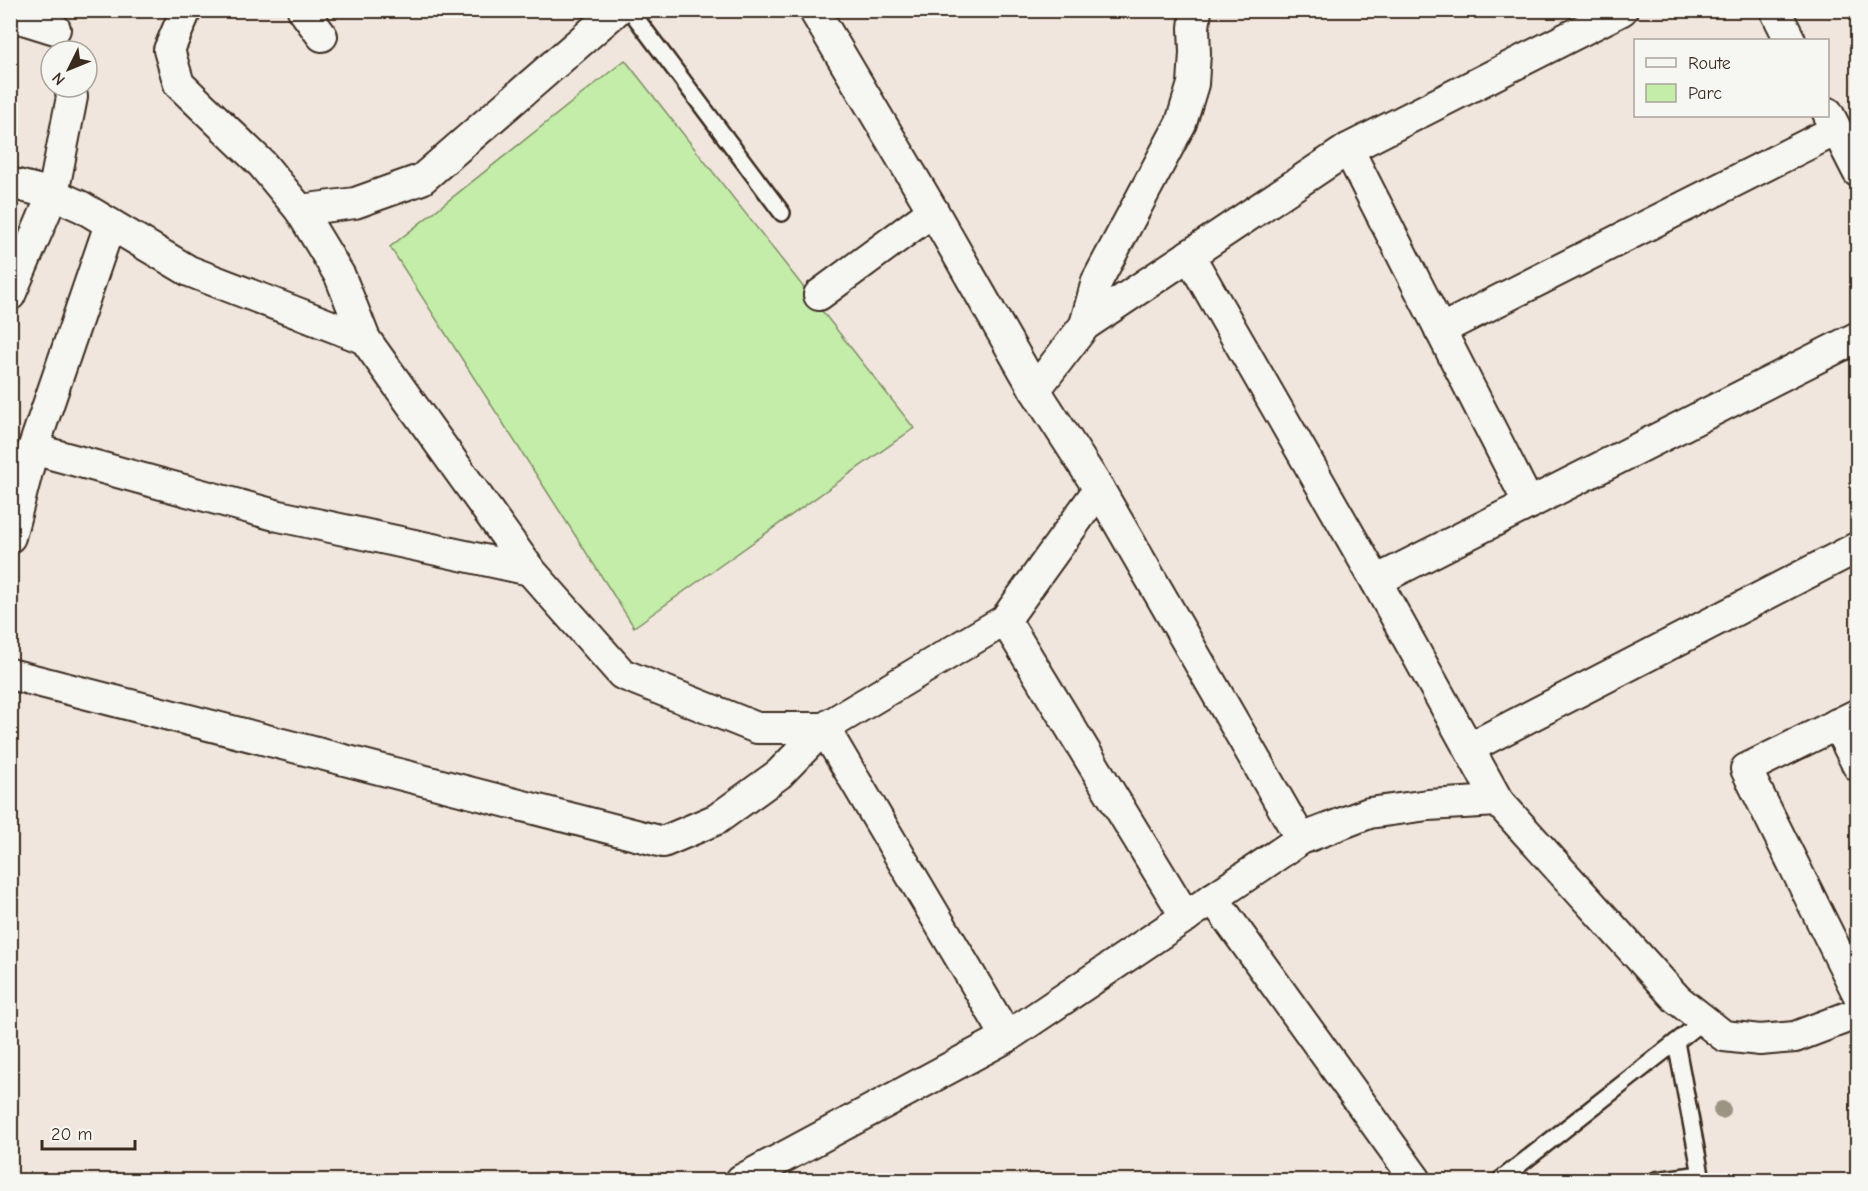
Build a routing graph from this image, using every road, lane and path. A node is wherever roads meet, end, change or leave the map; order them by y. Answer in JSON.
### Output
{"nodes":[{"id":1,"x":186,"y":10,"type":"edge"},
{"id":2,"x":303,"y":10,"type":"edge"},
{"id":3,"x":617,"y":10,"type":"edge"},
{"id":4,"x":630,"y":10,"type":"edge"},
{"id":5,"x":814,"y":10,"type":"edge"},
{"id":6,"x":1196,"y":10,"type":"edge"},
{"id":7,"x":1622,"y":10,"type":"edge"},
{"id":8,"x":1775,"y":10,"type":"edge"},
{"id":9,"x":10,"y":15,"type":"edge"},
{"id":10,"x":56,"y":30,"type":"edge"},
{"id":11,"x":322,"y":36,"type":"dead end"},
{"id":12,"x":1790,"y":39,"type":"edge"},
{"id":13,"x":72,"y":99,"type":"edge"},
{"id":14,"x":1832,"y":122,"type":"edge"},
{"id":15,"x":1348,"y":149,"type":"junction"},
{"id":16,"x":1857,"y":172,"type":"edge"},
{"id":17,"x":10,"y":183,"type":"edge"},
{"id":18,"x":53,"y":194,"type":"junction"},
{"id":19,"x":300,"y":210,"type":"junction"},
{"id":20,"x":933,"y":211,"type":"junction"},
{"id":21,"x":782,"y":213,"type":"dead end"},
{"id":22,"x":110,"y":224,"type":"junction"},
{"id":23,"x":1190,"y":255,"type":"junction"},
{"id":24,"x":819,"y":295,"type":"dead end"},
{"id":25,"x":10,"y":296,"type":"edge"},
{"id":26,"x":1085,"y":325,"type":"junction"},
{"id":27,"x":1440,"y":330,"type":"junction"},
{"id":28,"x":1857,"y":337,"type":"edge"},
{"id":29,"x":365,"y":339,"type":"junction"},
{"id":30,"x":1035,"y":390,"type":"junction"},
{"id":31,"x":33,"y":449,"type":"junction"},
{"id":32,"x":1099,"y":489,"type":"junction"},
{"id":33,"x":1529,"y":504,"type":"junction"},
{"id":34,"x":10,"y":537,"type":"edge"},
{"id":35,"x":1857,"y":547,"type":"edge"},
{"id":36,"x":530,"y":570,"type":"junction"},
{"id":37,"x":1376,"y":581,"type":"junction"},
{"id":38,"x":1005,"y":620,"type":"junction"},
{"id":39,"x":10,"y":674,"type":"edge"},
{"id":40,"x":1847,"y":719,"type":"edge"},
{"id":41,"x":824,"y":728,"type":"junction"},
{"id":42,"x":1469,"y":748,"type":"junction"},
{"id":43,"x":1857,"y":766,"type":"edge"},
{"id":44,"x":1498,"y":801,"type":"junction"},
{"id":45,"x":1301,"y":839,"type":"junction"},
{"id":46,"x":1213,"y":898,"type":"junction"},
{"id":47,"x":1186,"y":917,"type":"junction"},
{"id":48,"x":1857,"y":994,"type":"edge"},
{"id":49,"x":1857,"y":1012,"type":"edge"},
{"id":50,"x":1704,"y":1020,"type":"junction"},
{"id":51,"x":1007,"y":1037,"type":"junction"},
{"id":52,"x":1676,"y":1042,"type":"junction"},
{"id":53,"x":1702,"y":1177,"type":"edge"},
{"id":54,"x":741,"y":1180,"type":"edge"},
{"id":55,"x":1416,"y":1180,"type":"edge"},
{"id":56,"x":1500,"y":1180,"type":"edge"},
{"id":57,"x":1656,"y":1180,"type":"edge"}],
"edges":[{"from":1,"to":19,"type":"street"},
{"from":2,"to":11,"type":"street"},
{"from":3,"to":19,"type":"street"},
{"from":4,"to":21,"type":"lane"},
{"from":5,"to":20,"type":"street"},
{"from":6,"to":26,"type":"street"},
{"from":7,"to":15,"type":"street"},
{"from":8,"to":12,"type":"street"},
{"from":9,"to":10,"type":"street"},
{"from":13,"to":18,"type":"street"},
{"from":14,"to":16,"type":"street"},
{"from":14,"to":27,"type":"street"},
{"from":15,"to":23,"type":"street"},
{"from":15,"to":27,"type":"street"},
{"from":17,"to":18,"type":"street"},
{"from":18,"to":22,"type":"street"},
{"from":18,"to":25,"type":"street"},
{"from":19,"to":29,"type":"street"},
{"from":20,"to":24,"type":"street"},
{"from":20,"to":30,"type":"street"},
{"from":22,"to":29,"type":"street"},
{"from":22,"to":31,"type":"street"},
{"from":23,"to":26,"type":"street"},
{"from":23,"to":37,"type":"street"},
{"from":26,"to":30,"type":"street"},
{"from":27,"to":33,"type":"street"},
{"from":28,"to":33,"type":"street"},
{"from":29,"to":36,"type":"street"},
{"from":30,"to":32,"type":"street"},
{"from":31,"to":34,"type":"street"},
{"from":31,"to":36,"type":"street"},
{"from":32,"to":38,"type":"street"},
{"from":32,"to":45,"type":"street"},
{"from":33,"to":37,"type":"street"},
{"from":35,"to":42,"type":"street"},
{"from":36,"to":41,"type":"street"},
{"from":37,"to":42,"type":"street"},
{"from":38,"to":41,"type":"street"},
{"from":38,"to":47,"type":"street"},
{"from":39,"to":41,"type":"street"},
{"from":40,"to":43,"type":"street"},
{"from":40,"to":48,"type":"street"},
{"from":41,"to":51,"type":"street"},
{"from":42,"to":44,"type":"street"},
{"from":44,"to":45,"type":"street"},
{"from":44,"to":50,"type":"street"},
{"from":45,"to":46,"type":"street"},
{"from":46,"to":47,"type":"street"},
{"from":46,"to":55,"type":"street"},
{"from":47,"to":51,"type":"street"},
{"from":49,"to":50,"type":"street"},
{"from":50,"to":52,"type":"lane"},
{"from":51,"to":54,"type":"street"},
{"from":52,"to":53,"type":"lane"},
{"from":52,"to":56,"type":"lane"},
{"from":53,"to":57,"type":"lane"}]}
